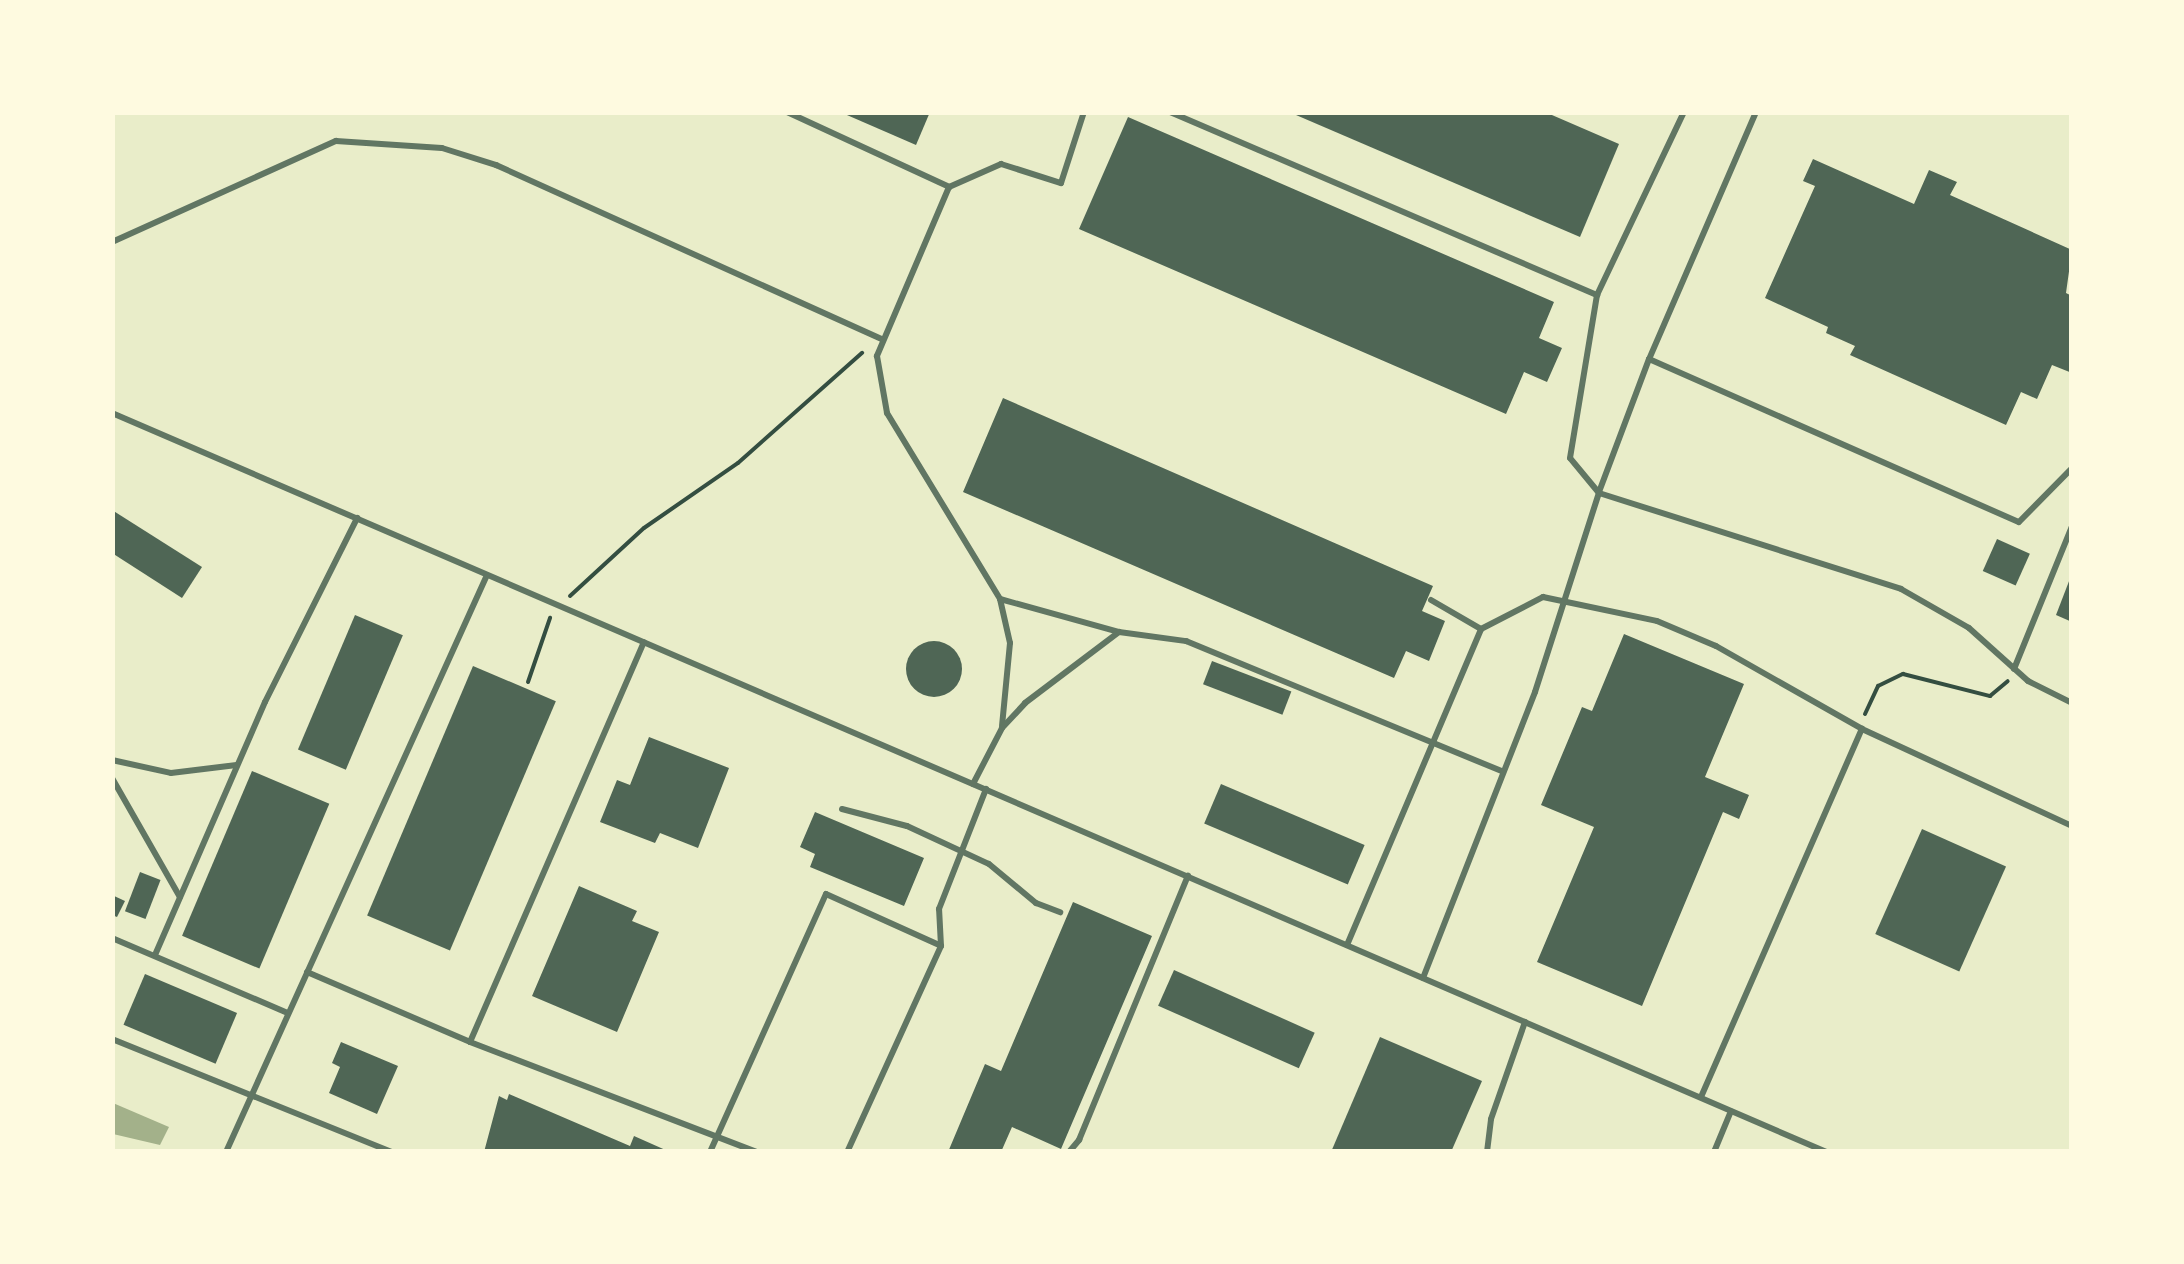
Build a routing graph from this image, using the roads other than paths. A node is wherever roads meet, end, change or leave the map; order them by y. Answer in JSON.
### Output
{"nodes":[{"id":1,"x":787,"y":112,"type":"edge"},
{"id":2,"x":1084,"y":112,"type":"edge"},
{"id":3,"x":1170,"y":112,"type":"edge"},
{"id":4,"x":1684,"y":112,"type":"edge"},
{"id":5,"x":1756,"y":112,"type":"edge"},
{"id":6,"x":950,"y":187,"type":"junction"},
{"id":7,"x":112,"y":242,"type":"edge"},
{"id":8,"x":1597,"y":295,"type":"junction"},
{"id":9,"x":882,"y":338,"type":"junction"},
{"id":10,"x":1649,"y":360,"type":"junction"},
{"id":11,"x":112,"y":413,"type":"edge"},
{"id":12,"x":2072,"y":468,"type":"edge"},
{"id":13,"x":1599,"y":494,"type":"junction"},
{"id":14,"x":357,"y":518,"type":"junction"},
{"id":15,"x":2072,"y":526,"type":"edge"},
{"id":16,"x":488,"y":574,"type":"junction"},
{"id":17,"x":1000,"y":599,"type":"junction"},
{"id":18,"x":1431,"y":600,"type":"dead end"},
{"id":19,"x":1566,"y":600,"type":"junction"},
{"id":20,"x":1482,"y":629,"type":"junction"},
{"id":21,"x":1119,"y":632,"type":"junction"},
{"id":22,"x":644,"y":642,"type":"junction"},
{"id":23,"x":2014,"y":669,"type":"junction"},
{"id":24,"x":2072,"y":703,"type":"edge"},
{"id":25,"x":1002,"y":728,"type":"junction"},
{"id":26,"x":1862,"y":729,"type":"junction"},
{"id":27,"x":1436,"y":739,"type":"junction"},
{"id":28,"x":112,"y":760,"type":"edge"},
{"id":29,"x":238,"y":765,"type":"junction"},
{"id":30,"x":1502,"y":771,"type":"junction"},
{"id":31,"x":112,"y":778,"type":"edge"},
{"id":32,"x":973,"y":784,"type":"junction"},
{"id":33,"x":986,"y":789,"type":"junction"},
{"id":34,"x":842,"y":809,"type":"dead end"},
{"id":35,"x":2072,"y":826,"type":"edge"},
{"id":36,"x":961,"y":852,"type":"junction"},
{"id":37,"x":1188,"y":876,"type":"junction"},
{"id":38,"x":180,"y":897,"type":"junction"},
{"id":39,"x":1060,"y":912,"type":"dead end"},
{"id":40,"x":112,"y":938,"type":"edge"},
{"id":41,"x":1347,"y":945,"type":"junction"},
{"id":42,"x":940,"y":946,"type":"junction"},
{"id":43,"x":154,"y":955,"type":"junction"},
{"id":44,"x":307,"y":972,"type":"junction"},
{"id":45,"x":1423,"y":978,"type":"junction"},
{"id":46,"x":288,"y":1013,"type":"junction"},
{"id":47,"x":1526,"y":1022,"type":"junction"},
{"id":48,"x":112,"y":1039,"type":"edge"},
{"id":49,"x":470,"y":1042,"type":"junction"},
{"id":50,"x":253,"y":1092,"type":"junction"},
{"id":51,"x":1701,"y":1098,"type":"junction"},
{"id":52,"x":1731,"y":1111,"type":"junction"},
{"id":53,"x":716,"y":1136,"type":"junction"},
{"id":54,"x":226,"y":1152,"type":"edge"},
{"id":55,"x":391,"y":1152,"type":"edge"},
{"id":56,"x":710,"y":1152,"type":"edge"},
{"id":57,"x":756,"y":1152,"type":"edge"},
{"id":58,"x":847,"y":1152,"type":"edge"},
{"id":59,"x":1069,"y":1152,"type":"edge"},
{"id":60,"x":1487,"y":1152,"type":"edge"},
{"id":61,"x":1714,"y":1152,"type":"edge"},
{"id":62,"x":1826,"y":1152,"type":"edge"}],
"edges":[{"from":1,"to":6,"type":"lane"},
{"from":2,"to":6,"type":"lane"},
{"from":3,"to":8,"type":"lane"},
{"from":4,"to":8,"type":"lane"},
{"from":5,"to":10,"type":"lane"},
{"from":6,"to":9,"type":"lane"},
{"from":7,"to":9,"type":"lane"},
{"from":8,"to":13,"type":"lane"},
{"from":9,"to":17,"type":"lane"},
{"from":10,"to":12,"type":"lane"},
{"from":10,"to":13,"type":"lane"},
{"from":11,"to":14,"type":"lane"},
{"from":13,"to":19,"type":"lane"},
{"from":13,"to":23,"type":"lane"},
{"from":14,"to":16,"type":"lane"},
{"from":14,"to":29,"type":"lane"},
{"from":15,"to":23,"type":"lane"},
{"from":16,"to":22,"type":"lane"},
{"from":16,"to":44,"type":"lane"},
{"from":17,"to":21,"type":"lane"},
{"from":17,"to":25,"type":"lane"},
{"from":18,"to":20,"type":"lane"},
{"from":19,"to":20,"type":"lane"},
{"from":19,"to":26,"type":"lane"},
{"from":19,"to":30,"type":"lane"},
{"from":20,"to":27,"type":"lane"},
{"from":21,"to":25,"type":"lane"},
{"from":21,"to":27,"type":"lane"},
{"from":22,"to":32,"type":"lane"},
{"from":22,"to":49,"type":"lane"},
{"from":23,"to":24,"type":"lane"},
{"from":25,"to":32,"type":"lane"},
{"from":26,"to":35,"type":"lane"},
{"from":26,"to":51,"type":"lane"},
{"from":27,"to":30,"type":"lane"},
{"from":27,"to":41,"type":"lane"},
{"from":28,"to":29,"type":"lane"},
{"from":29,"to":38,"type":"lane"},
{"from":30,"to":45,"type":"lane"},
{"from":31,"to":38,"type":"lane"},
{"from":32,"to":33,"type":"lane"},
{"from":33,"to":36,"type":"lane"},
{"from":33,"to":37,"type":"lane"},
{"from":34,"to":36,"type":"lane"},
{"from":36,"to":39,"type":"lane"},
{"from":36,"to":42,"type":"lane"},
{"from":37,"to":41,"type":"lane"},
{"from":37,"to":59,"type":"lane"},
{"from":38,"to":43,"type":"lane"},
{"from":40,"to":43,"type":"lane"},
{"from":41,"to":45,"type":"lane"},
{"from":42,"to":53,"type":"lane"},
{"from":42,"to":58,"type":"lane"},
{"from":43,"to":46,"type":"lane"},
{"from":44,"to":46,"type":"lane"},
{"from":44,"to":49,"type":"lane"},
{"from":45,"to":47,"type":"lane"},
{"from":46,"to":50,"type":"lane"},
{"from":47,"to":51,"type":"lane"},
{"from":47,"to":60,"type":"lane"},
{"from":48,"to":50,"type":"lane"},
{"from":49,"to":53,"type":"lane"},
{"from":50,"to":54,"type":"lane"},
{"from":50,"to":55,"type":"lane"},
{"from":51,"to":52,"type":"lane"},
{"from":52,"to":61,"type":"lane"},
{"from":52,"to":62,"type":"lane"},
{"from":53,"to":56,"type":"lane"},
{"from":53,"to":57,"type":"lane"}]}
